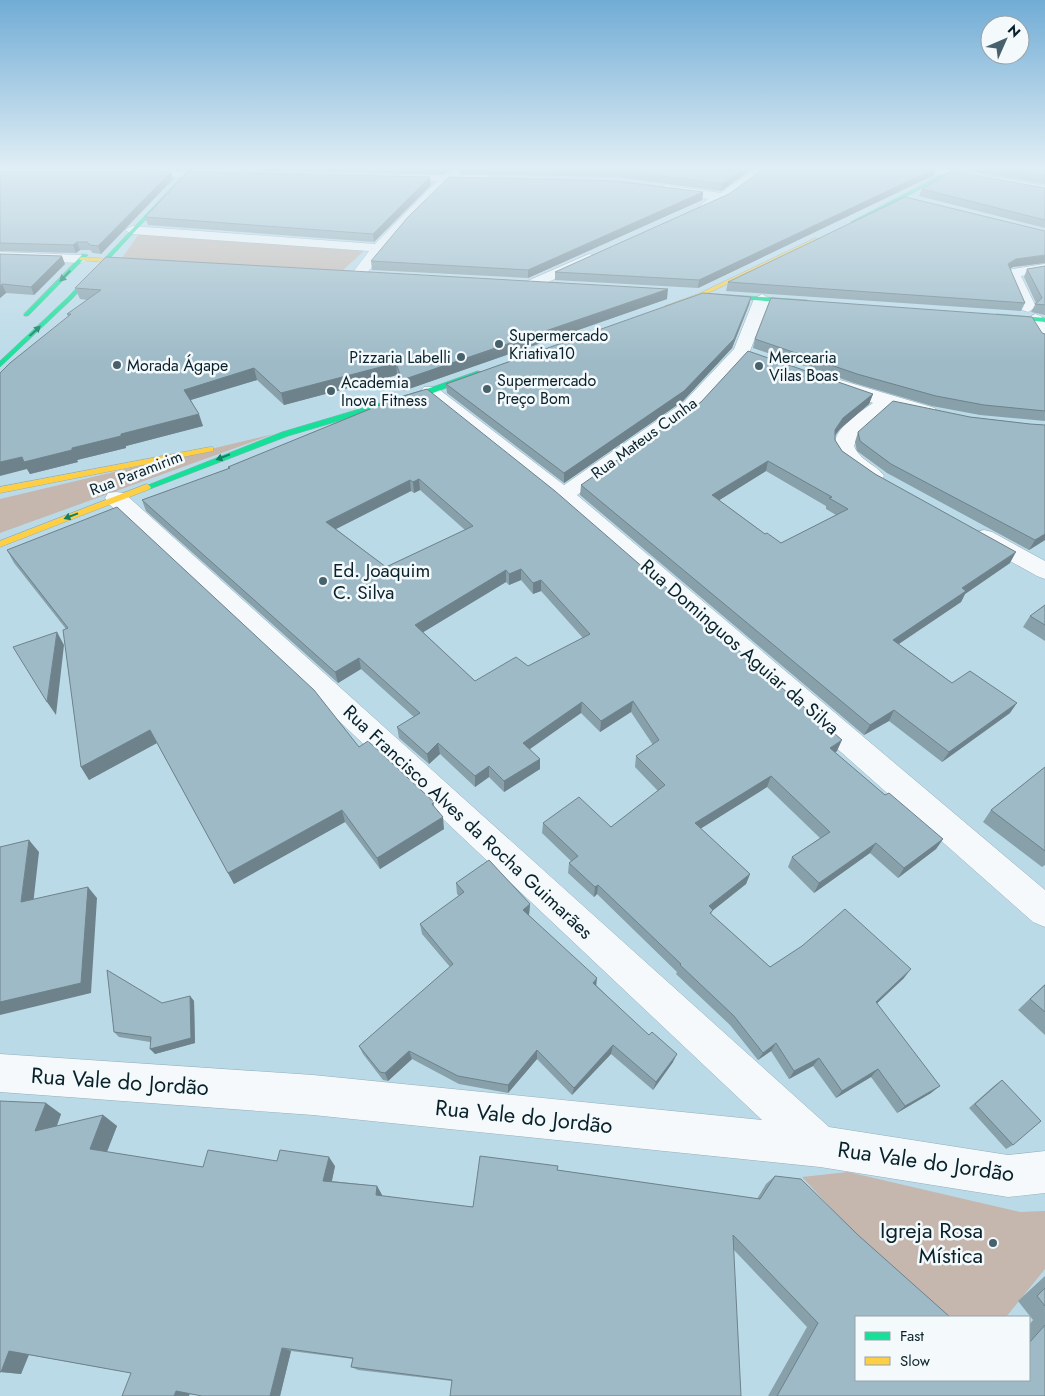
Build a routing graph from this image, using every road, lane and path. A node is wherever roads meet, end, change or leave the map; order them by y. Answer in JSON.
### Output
{"nodes":[{"id":1,"x":129,"y":233,"type":"edge"},
{"id":2,"x":175,"y":233,"type":"edge"},
{"id":3,"x":393,"y":233,"type":"edge"},
{"id":4,"x":824,"y":236,"type":"edge"},
{"id":5,"x":92,"y":247,"type":"edge"},
{"id":6,"x":378,"y":248,"type":"junction"},
{"id":7,"x":598,"y":254,"type":"edge"},
{"id":8,"x":0,"y":256,"type":"edge"},
{"id":9,"x":81,"y":259,"type":"junction"},
{"id":10,"x":104,"y":260,"type":"junction"},
{"id":11,"x":153,"y":264,"type":"edge"},
{"id":12,"x":1045,"y":268,"type":"edge"},
{"id":13,"x":357,"y":276,"type":"edge"},
{"id":14,"x":523,"y":286,"type":"joint"},
{"id":15,"x":556,"y":287,"type":"edge"},
{"id":16,"x":670,"y":294,"type":"edge"},
{"id":17,"x":700,"y":295,"type":"junction"},
{"id":18,"x":762,"y":299,"type":"junction"},
{"id":19,"x":821,"y":303,"type":"edge"},
{"id":20,"x":653,"y":312,"type":"edge"},
{"id":21,"x":1036,"y":315,"type":"edge"},
{"id":22,"x":987,"y":316,"type":"edge"},
{"id":23,"x":19,"y":322,"type":"dead end"},
{"id":24,"x":1045,"y":338,"type":"edge"},
{"id":25,"x":742,"y":351,"type":"junction"},
{"id":26,"x":760,"y":357,"type":"edge"},
{"id":27,"x":0,"y":365,"type":"edge"},
{"id":28,"x":495,"y":368,"type":"edge"},
{"id":29,"x":823,"y":379,"type":"edge"},
{"id":30,"x":430,"y":391,"type":"junction"},
{"id":31,"x":886,"y":401,"type":"junction"},
{"id":32,"x":948,"y":416,"type":"edge"},
{"id":33,"x":285,"y":434,"type":"junction"},
{"id":34,"x":888,"y":484,"type":"edge"},
{"id":35,"x":0,"y":490,"type":"edge"},
{"id":36,"x":564,"y":495,"type":"junction"},
{"id":37,"x":116,"y":498,"type":"junction"},
{"id":38,"x":966,"y":528,"type":"edge"},
{"id":39,"x":0,"y":544,"type":"edge"},
{"id":40,"x":1045,"y":571,"type":"edge"},
{"id":41,"x":1045,"y":911,"type":"edge"},
{"id":42,"x":0,"y":1072,"type":"edge"},
{"id":43,"x":820,"y":1146,"type":"junction"},
{"id":44,"x":1045,"y":1172,"type":"edge"}],
"edges":[{"from":1,"to":10,"type":"main road"},
{"from":2,"to":6,"type":"street"},
{"from":3,"to":6,"type":"street"},
{"from":4,"to":17,"type":"main road"},
{"from":5,"to":9,"type":"main road"},
{"from":6,"to":13,"type":"street"},
{"from":7,"to":14,"type":"street"},
{"from":8,"to":9,"type":"street"},
{"from":9,"to":10,"type":"main road"},
{"from":9,"to":23,"type":"main road","one_way":true},
{"from":10,"to":11,"type":"main road"},
{"from":27,"to":10,"type":"main road","one_way":true},
{"from":12,"to":21,"type":"street"},
{"from":14,"to":15,"type":"main road"},
{"from":16,"to":17,"type":"main road"},
{"from":17,"to":18,"type":"main road"},
{"from":17,"to":20,"type":"main road"},
{"from":18,"to":19,"type":"main road"},
{"from":18,"to":25,"type":"street","name":"Rua Mateus Cunha"},
{"from":21,"to":22,"type":"main road"},
{"from":21,"to":24,"type":"street"},
{"from":25,"to":26,"type":"street"},
{"from":25,"to":36,"type":"street","name":"Rua Mateus Cunha"},
{"from":28,"to":30,"type":"main road","name":"Rua Paramirim"},
{"from":29,"to":31,"type":"street"},
{"from":30,"to":33,"type":"main road","name":"Rua Paramirim"},
{"from":30,"to":36,"type":"street","name":"Rua Dominguos Aguiar da Silva"},
{"from":31,"to":32,"type":"street"},
{"from":31,"to":34,"type":"street"},
{"from":33,"to":35,"type":"main road","name":"Rua Paramirim"},
{"from":33,"to":37,"type":"main road","name":"Rua Paramirim","one_way":true},
{"from":36,"to":41,"type":"street","name":"Rua Dominguos Aguiar da Silva"},
{"from":37,"to":39,"type":"main road","name":"Rua Paramirim","one_way":true},
{"from":37,"to":43,"type":"street","name":"Rua Francisco Alves da Rocha Guimarães"},
{"from":38,"to":40,"type":"street"},
{"from":42,"to":43,"type":"street","name":"Rua Vale do Jordão"},
{"from":43,"to":44,"type":"street","name":"Rua Vale do Jordão"}]}
